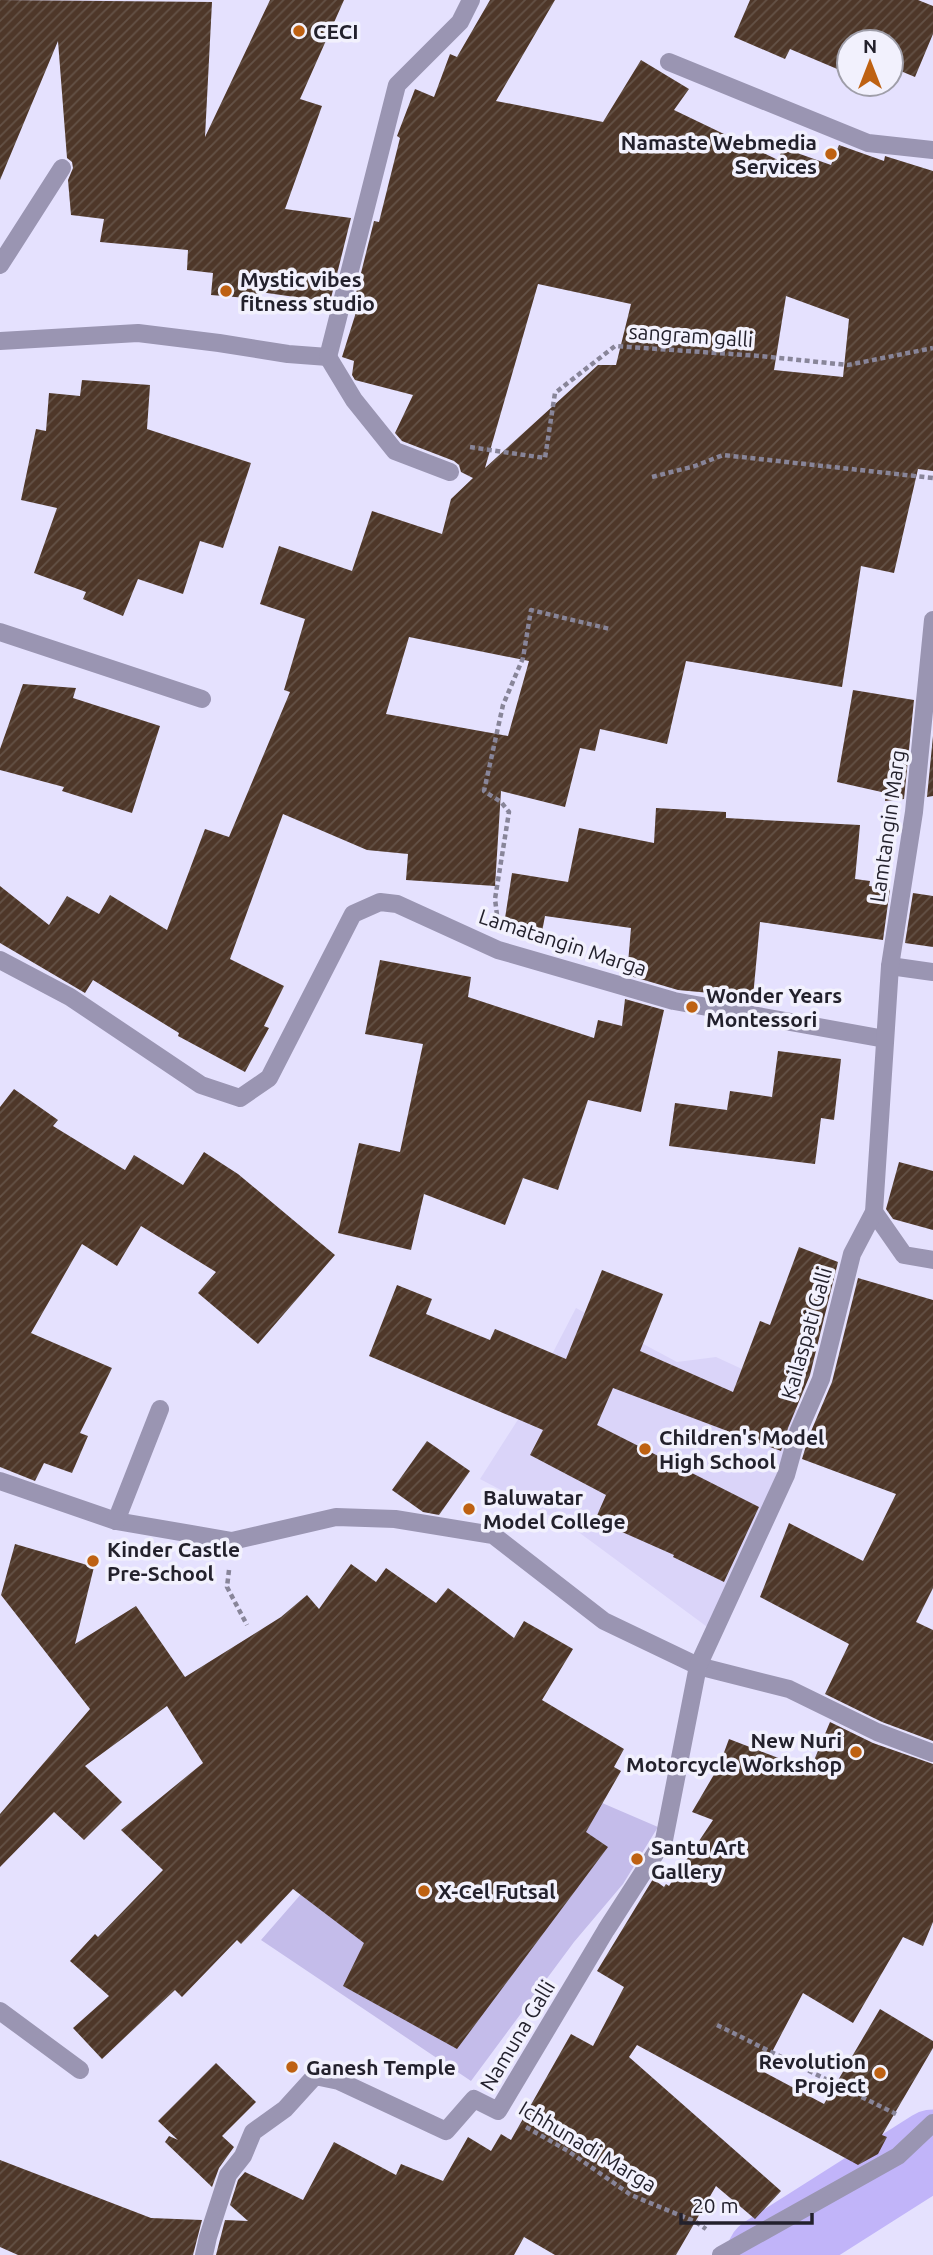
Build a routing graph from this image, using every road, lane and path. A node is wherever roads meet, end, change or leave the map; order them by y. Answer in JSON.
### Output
{"nodes":[{"id":1,"x":471,"y":0,"type":"edge"},
{"id":2,"x":669,"y":62,"type":"dead end"},
{"id":3,"x":933,"y":150,"type":"edge"},
{"id":4,"x":62,"y":168,"type":"dead end"},
{"id":5,"x":0,"y":265,"type":"edge"},
{"id":6,"x":0,"y":341,"type":"edge"},
{"id":7,"x":933,"y":348,"type":"edge"},
{"id":8,"x":328,"y":357,"type":"junction"},
{"id":9,"x":450,"y":472,"type":"joint"},
{"id":10,"x":652,"y":477,"type":"dead end"},
{"id":11,"x":933,"y":478,"type":"edge"},
{"id":12,"x":933,"y":620,"type":"edge"},
{"id":13,"x":610,"y":629,"type":"dead end"},
{"id":14,"x":0,"y":632,"type":"edge"},
{"id":15,"x":202,"y":699,"type":"dead end"},
{"id":16,"x":498,"y":950,"type":"junction"},
{"id":17,"x":0,"y":960,"type":"edge"},
{"id":18,"x":890,"y":966,"type":"junction"},
{"id":19,"x":933,"y":972,"type":"edge"},
{"id":20,"x":885,"y":1039,"type":"junction"},
{"id":21,"x":874,"y":1212,"type":"junction"},
{"id":22,"x":933,"y":1261,"type":"edge"},
{"id":23,"x":160,"y":1409,"type":"dead end"},
{"id":24,"x":0,"y":1481,"type":"edge"},
{"id":25,"x":116,"y":1521,"type":"junction"},
{"id":26,"x":232,"y":1541,"type":"junction"},
{"id":27,"x":247,"y":1625,"type":"dead end"},
{"id":28,"x":698,"y":1666,"type":"junction"},
{"id":29,"x":933,"y":1753,"type":"edge"},
{"id":30,"x":0,"y":2011,"type":"edge"},
{"id":31,"x":717,"y":2025,"type":"dead end"},
{"id":32,"x":80,"y":2070,"type":"dead end"},
{"id":33,"x":498,"y":2111,"type":"junction"},
{"id":34,"x":929,"y":2126,"type":"edge"},
{"id":35,"x":728,"y":2252,"type":"edge"},
{"id":36,"x":204,"y":2255,"type":"edge"}],
"edges":[{"from":1,"to":8,"type":"street"},
{"from":2,"to":3,"type":"street"},
{"from":4,"to":5,"type":"street"},
{"from":6,"to":8,"type":"street"},
{"from":7,"to":9,"type":"path","name":"sangram galli"},
{"from":8,"to":9,"type":"street"},
{"from":10,"to":11,"type":"path"},
{"from":12,"to":18,"type":"street","name":"Lamtangin Marg"},
{"from":13,"to":16,"type":"path"},
{"from":14,"to":15,"type":"street"},
{"from":16,"to":17,"type":"street","name":"Lamatangin Marga"},
{"from":16,"to":20,"type":"street","name":"Lamatangin Marga"},
{"from":18,"to":19,"type":"street"},
{"from":18,"to":20,"type":"street","name":"Lamtangin Marg"},
{"from":20,"to":21,"type":"street","name":"Kailaspati Galli"},
{"from":21,"to":22,"type":"street"},
{"from":21,"to":28,"type":"street","name":"Kailaspati Galli"},
{"from":23,"to":25,"type":"street"},
{"from":24,"to":25,"type":"street"},
{"from":25,"to":26,"type":"street"},
{"from":26,"to":27,"type":"path"},
{"from":26,"to":28,"type":"street"},
{"from":28,"to":29,"type":"street"},
{"from":28,"to":33,"type":"street","name":"Namuna Galli"},
{"from":30,"to":32,"type":"street"},
{"from":31,"to":34,"type":"path"},
{"from":33,"to":35,"type":"path","name":"Ichhunadi Marga"},
{"from":33,"to":36,"type":"street","name":"Namuna Galli"},
{"from":34,"to":35,"type":"street"}]}
